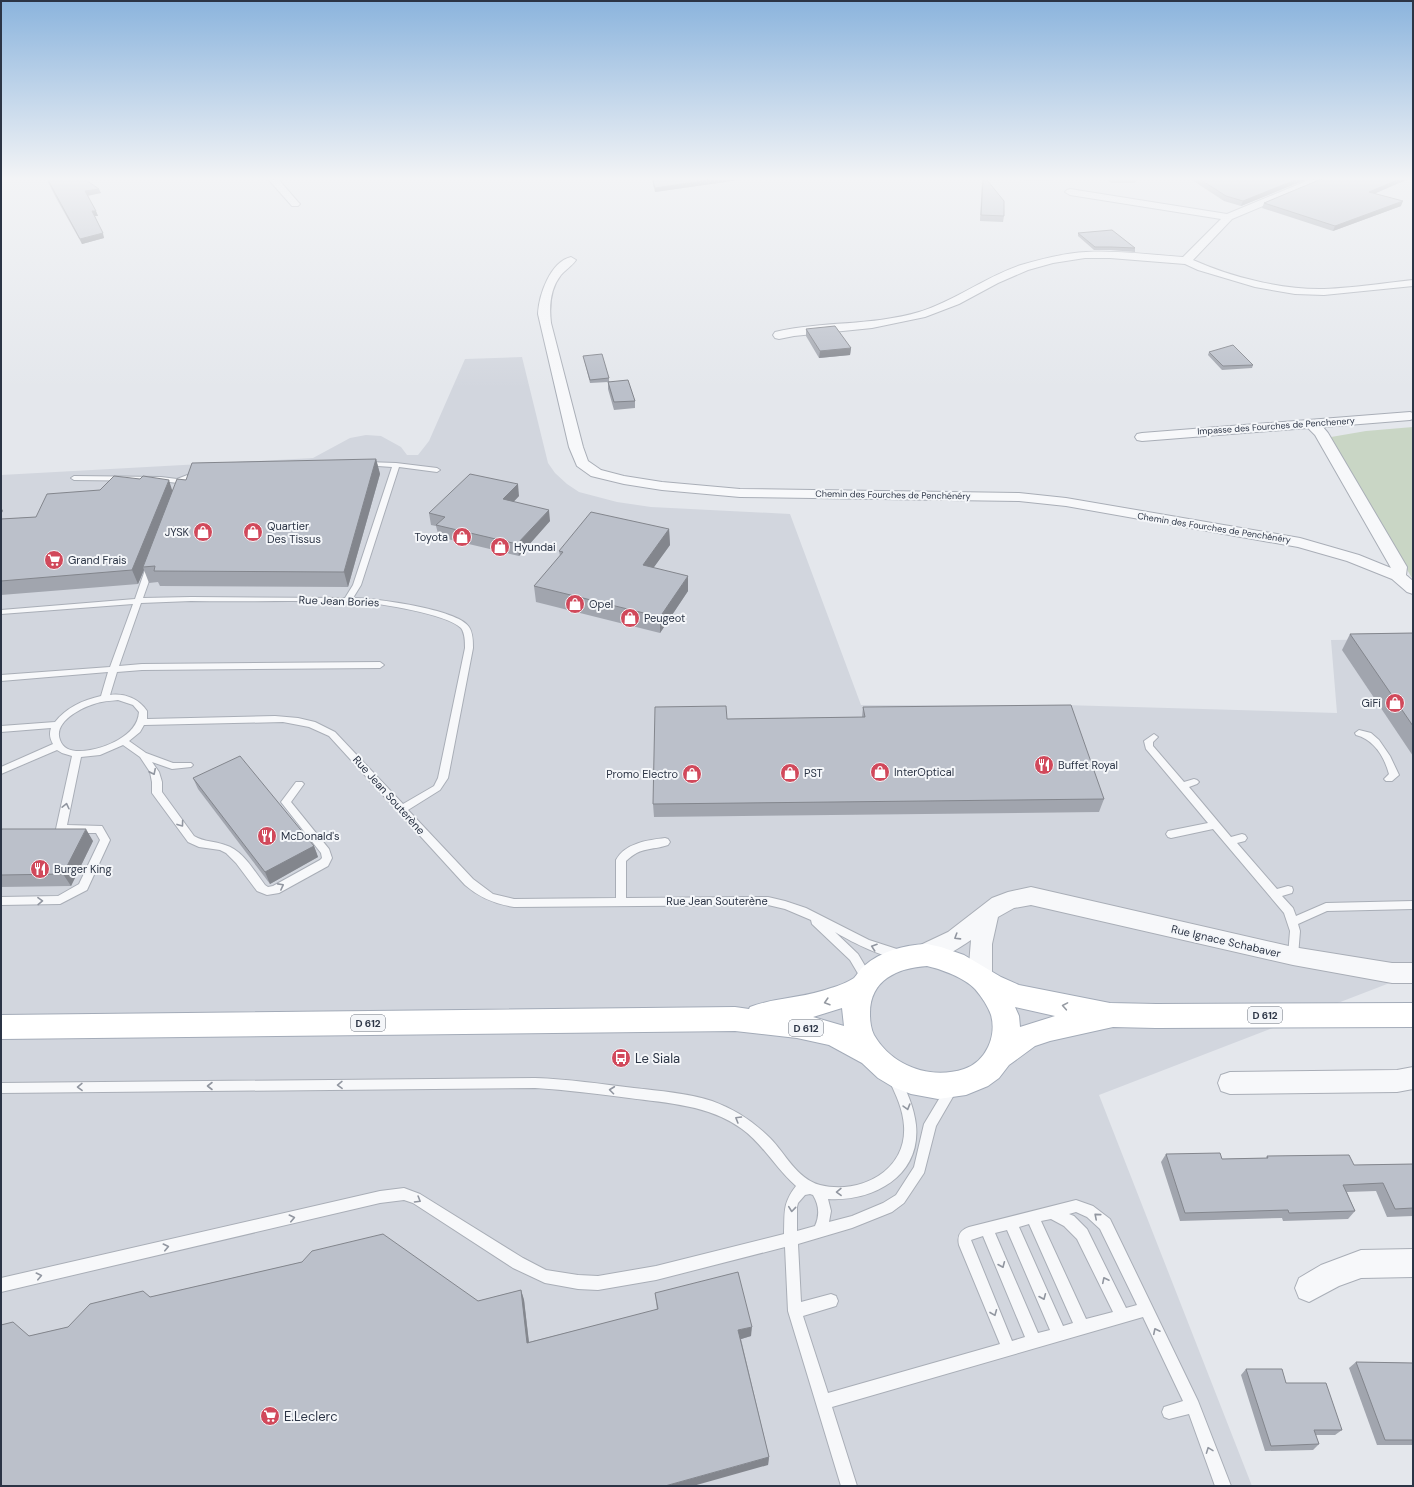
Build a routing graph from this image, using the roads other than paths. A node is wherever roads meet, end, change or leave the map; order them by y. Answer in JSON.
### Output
{"nodes":[{"id":1,"x":1196,"y":249,"type":"edge"},
{"id":2,"x":571,"y":260,"type":"dead end"},
{"id":3,"x":1187,"y":261,"type":"junction"},
{"id":4,"x":1413,"y":283,"type":"edge"},
{"id":5,"x":779,"y":335,"type":"dead end"},
{"id":6,"x":1410,"y":416,"type":"dead end"},
{"id":7,"x":1312,"y":424,"type":"junction"},
{"id":8,"x":1142,"y":437,"type":"dead end"},
{"id":9,"x":356,"y":465,"type":"edge"},
{"id":10,"x":396,"y":465,"type":"junction"},
{"id":11,"x":436,"y":470,"type":"dead end"},
{"id":12,"x":203,"y":471,"type":"edge"},
{"id":13,"x":74,"y":478,"type":"dead end"},
{"id":14,"x":154,"y":558,"type":"edge"},
{"id":15,"x":1398,"y":576,"type":"junction"},
{"id":16,"x":1413,"y":589,"type":"edge"},
{"id":17,"x":347,"y":600,"type":"junction"},
{"id":18,"x":137,"y":601,"type":"junction"},
{"id":19,"x":1,"y":612,"type":"edge"},
{"id":20,"x":380,"y":665,"type":"dead end"},
{"id":21,"x":114,"y":668,"type":"junction"},
{"id":22,"x":1,"y":678,"type":"edge"},
{"id":23,"x":105,"y":698,"type":"junction"},
{"id":24,"x":142,"y":722,"type":"junction"},
{"id":25,"x":56,"y":726,"type":"junction"},
{"id":26,"x":1,"y":729,"type":"edge"},
{"id":27,"x":1359,"y":733,"type":"dead end"},
{"id":28,"x":1154,"y":737,"type":"dead end"},
{"id":29,"x":124,"y":742,"type":"junction"},
{"id":30,"x":57,"y":746,"type":"junction"},
{"id":31,"x":78,"y":754,"type":"junction"},
{"id":32,"x":143,"y":755,"type":"junction"},
{"id":33,"x":188,"y":765,"type":"dead end"},
{"id":34,"x":1,"y":771,"type":"edge"},
{"id":35,"x":1389,"y":779,"type":"dead end"},
{"id":36,"x":1194,"y":782,"type":"dead end"},
{"id":37,"x":299,"y":784,"type":"dead end"},
{"id":38,"x":1182,"y":786,"type":"junction"},
{"id":39,"x":401,"y":810,"type":"junction"},
{"id":40,"x":1215,"y":825,"type":"junction"},
{"id":41,"x":1171,"y":834,"type":"dead end"},
{"id":42,"x":1242,"y":838,"type":"dead end"},
{"id":43,"x":1229,"y":841,"type":"junction"},
{"id":44,"x":665,"y":842,"type":"dead end"},
{"id":45,"x":1288,"y":890,"type":"dead end"},
{"id":46,"x":1275,"y":894,"type":"junction"},
{"id":47,"x":1,"y":901,"type":"edge"},
{"id":48,"x":621,"y":902,"type":"junction"},
{"id":49,"x":1413,"y":905,"type":"edge"},
{"id":50,"x":988,"y":913,"type":"junction"},
{"id":51,"x":810,"y":915,"type":"junction"},
{"id":52,"x":1293,"y":922,"type":"junction"},
{"id":53,"x":916,"y":956,"type":"junction"},
{"id":54,"x":1293,"y":956,"type":"junction"},
{"id":55,"x":1413,"y":973,"type":"edge"},
{"id":56,"x":982,"y":980,"type":"junction"},
{"id":57,"x":865,"y":983,"type":"junction"},
{"id":58,"x":1117,"y":1015,"type":"junction"},
{"id":59,"x":1413,"y":1015,"type":"edge"},
{"id":60,"x":735,"y":1019,"type":"junction"},
{"id":61,"x":1,"y":1028,"type":"edge"},
{"id":62,"x":1000,"y":1055,"type":"junction"},
{"id":63,"x":881,"y":1063,"type":"junction"},
{"id":64,"x":1413,"y":1078,"type":"edge"},
{"id":65,"x":1230,"y":1083,"type":"dead end"},
{"id":66,"x":954,"y":1085,"type":"junction"},
{"id":67,"x":1,"y":1088,"type":"edge"},
{"id":68,"x":814,"y":1189,"type":"junction"},
{"id":69,"x":1052,"y":1212,"type":"junction"},
{"id":70,"x":1032,"y":1217,"type":"junction"},
{"id":71,"x":1011,"y":1222,"type":"junction"},
{"id":72,"x":987,"y":1229,"type":"junction"},
{"id":73,"x":819,"y":1231,"type":"junction"},
{"id":74,"x":791,"y":1240,"type":"junction"},
{"id":75,"x":1413,"y":1263,"type":"edge"},
{"id":76,"x":1,"y":1285,"type":"edge"},
{"id":77,"x":1309,"y":1288,"type":"dead end"},
{"id":78,"x":831,"y":1301,"type":"dead end"},
{"id":79,"x":1146,"y":1309,"type":"junction"},
{"id":80,"x":795,"y":1311,"type":"junction"},
{"id":81,"x":1122,"y":1315,"type":"junction"},
{"id":82,"x":1082,"y":1328,"type":"junction"},
{"id":83,"x":1059,"y":1334,"type":"junction"},
{"id":84,"x":1034,"y":1341,"type":"junction"},
{"id":85,"x":1008,"y":1348,"type":"junction"},
{"id":86,"x":823,"y":1402,"type":"junction"},
{"id":87,"x":1193,"y":1406,"type":"junction"},
{"id":88,"x":1169,"y":1412,"type":"dead end"},
{"id":89,"x":849,"y":1486,"type":"edge"},
{"id":90,"x":1223,"y":1486,"type":"edge"}],
"edges":[{"from":1,"to":3,"type":"street"},
{"from":2,"to":15,"type":"street","name":"Chemin des Fourches de Penchénéry"},
{"from":3,"to":4,"type":"street"},
{"from":3,"to":5,"type":"street"},
{"from":6,"to":7,"type":"street","name":"Impasse des Fourches de Penchenery"},
{"from":7,"to":8,"type":"street","name":"Impasse des Fourches de Penchenery"},
{"from":7,"to":15,"type":"street"},
{"from":9,"to":10,"type":"lane"},
{"from":10,"to":11,"type":"lane"},
{"from":10,"to":17,"type":"lane"},
{"from":12,"to":13,"type":"lane"},
{"from":14,"to":18,"type":"lane"},
{"from":15,"to":16,"type":"street","name":"Chemin des Fourches de Penchénéry"},
{"from":17,"to":18,"type":"lane","name":"Rue Jean Bories"},
{"from":17,"to":39,"type":"lane","name":"Rue Jean Bories"},
{"from":18,"to":19,"type":"lane","name":"Rue Jean Bories"},
{"from":18,"to":21,"type":"lane"},
{"from":20,"to":21,"type":"lane"},
{"from":21,"to":22,"type":"lane"},
{"from":21,"to":23,"type":"lane"},
{"from":23,"to":24,"type":"lane"},
{"from":23,"to":25,"type":"lane"},
{"from":24,"to":29,"type":"lane"},
{"from":24,"to":39,"type":"lane","name":"Rue Jean Souterène"},
{"from":25,"to":26,"type":"lane"},
{"from":25,"to":30,"type":"lane"},
{"from":27,"to":35,"type":"lane"},
{"from":28,"to":38,"type":"lane","name":"Rue Ignace Schabaver"},
{"from":29,"to":31,"type":"lane"},
{"from":29,"to":32,"type":"lane"},
{"from":30,"to":31,"type":"lane"},
{"from":30,"to":34,"type":"lane"},
{"from":47,"to":31,"type":"lane","one_way":true},
{"from":32,"to":33,"type":"lane"},
{"from":32,"to":37,"type":"lane","one_way":true},
{"from":36,"to":38,"type":"lane"},
{"from":38,"to":40,"type":"lane","name":"Rue Ignace Schabaver"},
{"from":39,"to":48,"type":"lane","name":"Rue Jean Souterène"},
{"from":40,"to":41,"type":"lane"},
{"from":40,"to":43,"type":"lane","name":"Rue Ignace Schabaver"},
{"from":42,"to":43,"type":"lane"},
{"from":43,"to":46,"type":"lane","name":"Rue Ignace Schabaver"},
{"from":44,"to":48,"type":"lane"},
{"from":45,"to":46,"type":"lane"},
{"from":46,"to":52,"type":"lane","name":"Rue Ignace Schabaver"},
{"from":48,"to":51,"type":"lane","name":"Rue Jean Souterène"},
{"from":49,"to":52,"type":"lane"},
{"from":50,"to":53,"type":"street","name":"Rue Ignace Schabaver","one_way":true},
{"from":50,"to":54,"type":"street","name":"Rue Ignace Schabaver"},
{"from":50,"to":56,"type":"street"},
{"from":53,"to":51,"type":"lane","name":"Rue Jean Souterène","one_way":true},
{"from":51,"to":57,"type":"lane","name":"Rue Jean Souterène"},
{"from":52,"to":54,"type":"lane","name":"Rue Ignace Schabaver"},
{"from":53,"to":56,"type":"main road"},
{"from":53,"to":57,"type":"main road"},
{"from":54,"to":55,"type":"street"},
{"from":58,"to":56,"type":"main road","number":"D 612","one_way":true},
{"from":56,"to":62,"type":"main road"},
{"from":57,"to":60,"type":"main road","number":"D 612","one_way":true},
{"from":57,"to":63,"type":"main road"},
{"from":58,"to":59,"type":"main road","number":"D 612"},
{"from":58,"to":62,"type":"main road","number":"D 612"},
{"from":60,"to":61,"type":"main road","number":"D 612"},
{"from":60,"to":63,"type":"main road","number":"D 612"},
{"from":62,"to":66,"type":"main road"},
{"from":63,"to":66,"type":"main road"},
{"from":63,"to":68,"type":"lane","one_way":true},
{"from":64,"to":65,"type":"street"},
{"from":66,"to":73,"type":"lane"},
{"from":68,"to":67,"type":"lane","one_way":true},
{"from":68,"to":73,"type":"lane"},
{"from":68,"to":74,"type":"lane","one_way":true},
{"from":69,"to":70,"type":"lane"},
{"from":79,"to":69,"type":"lane","one_way":true},
{"from":81,"to":69,"type":"lane","one_way":true},
{"from":70,"to":71,"type":"lane"},
{"from":70,"to":82,"type":"lane"},
{"from":71,"to":72,"type":"lane"},
{"from":71,"to":83,"type":"lane","one_way":true},
{"from":72,"to":84,"type":"lane","one_way":true},
{"from":72,"to":85,"type":"lane","one_way":true},
{"from":73,"to":74,"type":"lane"},
{"from":76,"to":74,"type":"lane","one_way":true},
{"from":74,"to":80,"type":"lane"},
{"from":75,"to":77,"type":"street"},
{"from":78,"to":80,"type":"lane"},
{"from":79,"to":81,"type":"lane"},
{"from":87,"to":79,"type":"lane","one_way":true},
{"from":80,"to":86,"type":"lane"},
{"from":81,"to":82,"type":"lane"},
{"from":82,"to":83,"type":"lane"},
{"from":83,"to":84,"type":"lane"},
{"from":84,"to":85,"type":"lane"},
{"from":85,"to":86,"type":"lane"},
{"from":86,"to":89,"type":"lane"},
{"from":87,"to":88,"type":"lane"},
{"from":90,"to":87,"type":"lane","one_way":true}]}
